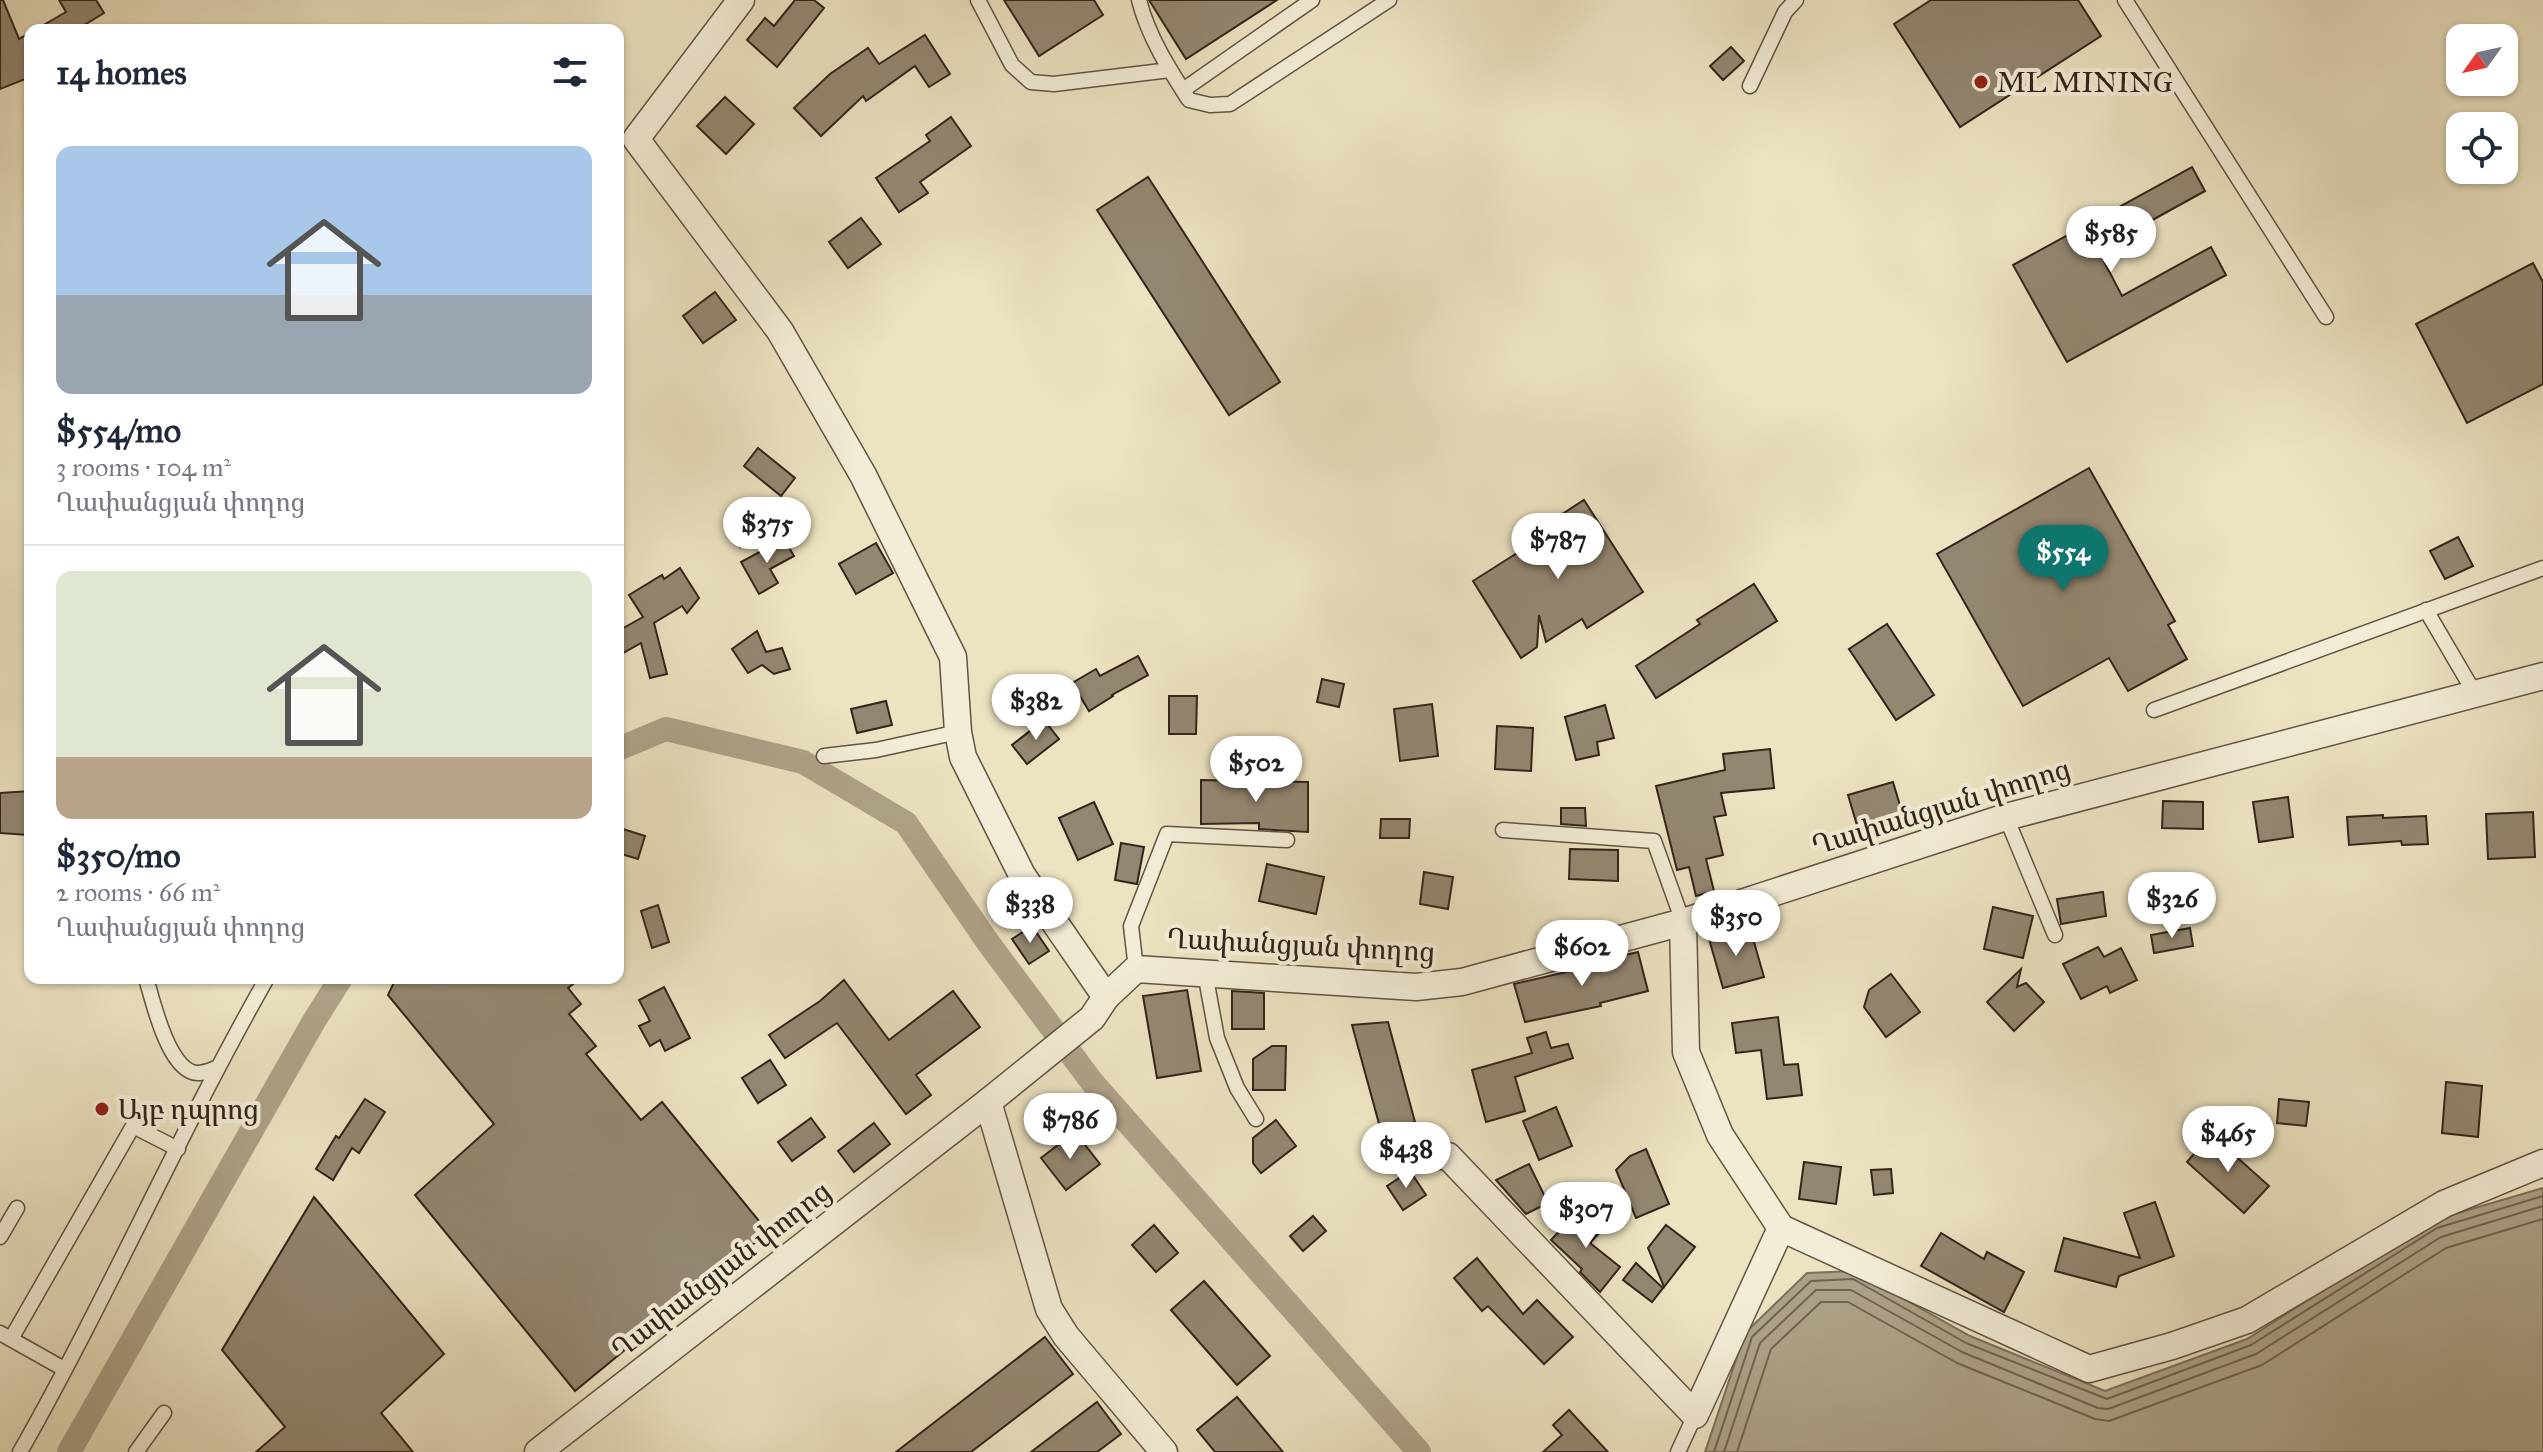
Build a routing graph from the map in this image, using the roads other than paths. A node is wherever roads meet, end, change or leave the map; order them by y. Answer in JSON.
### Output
{"nodes":[{"id":1,"x":741,"y":0,"type":"edge"},
{"id":2,"x":978,"y":0,"type":"edge"},
{"id":3,"x":1139,"y":0,"type":"edge"},
{"id":4,"x":1312,"y":0,"type":"edge"},
{"id":5,"x":1389,"y":0,"type":"edge"},
{"id":6,"x":1796,"y":0,"type":"edge"},
{"id":7,"x":2125,"y":0,"type":"edge"},
{"id":8,"x":1170,"y":70,"type":"junction"},
{"id":9,"x":1750,"y":86,"type":"dead end"},
{"id":10,"x":1183,"y":90,"type":"junction"},
{"id":11,"x":2326,"y":317,"type":"dead end"},
{"id":12,"x":2543,"y":568,"type":"edge"},
{"id":13,"x":2426,"y":610,"type":"junction"},
{"id":14,"x":2543,"y":676,"type":"edge"},
{"id":15,"x":2474,"y":692,"type":"junction"},
{"id":16,"x":2154,"y":710,"type":"dead end"},
{"id":17,"x":958,"y":732,"type":"junction"},
{"id":18,"x":824,"y":756,"type":"dead end"},
{"id":19,"x":2006,"y":817,"type":"junction"},
{"id":20,"x":1503,"y":830,"type":"dead end"},
{"id":21,"x":1287,"y":840,"type":"dead end"},
{"id":22,"x":1683,"y":922,"type":"junction"},
{"id":23,"x":2055,"y":935,"type":"dead end"},
{"id":24,"x":1136,"y":969,"type":"junction"},
{"id":25,"x":1205,"y":973,"type":"junction"},
{"id":26,"x":148,"y":984,"type":"edge"},
{"id":27,"x":264,"y":984,"type":"edge"},
{"id":28,"x":1099,"y":1007,"type":"junction"},
{"id":29,"x":216,"y":1068,"type":"junction"},
{"id":30,"x":988,"y":1102,"type":"junction"},
{"id":31,"x":1256,"y":1119,"type":"dead end"},
{"id":32,"x":178,"y":1149,"type":"junction"},
{"id":33,"x":1420,"y":1156,"type":"dead end"},
{"id":34,"x":2543,"y":1163,"type":"edge"},
{"id":35,"x":17,"y":1208,"type":"dead end"},
{"id":36,"x":1781,"y":1228,"type":"junction"},
{"id":37,"x":0,"y":1237,"type":"edge"},
{"id":38,"x":6,"y":1336,"type":"edge"},
{"id":39,"x":64,"y":1369,"type":"junction"},
{"id":40,"x":164,"y":1413,"type":"dead end"},
{"id":41,"x":1695,"y":1415,"type":"junction"},
{"id":42,"x":20,"y":1452,"type":"edge"},
{"id":43,"x":136,"y":1452,"type":"edge"},
{"id":44,"x":538,"y":1452,"type":"edge"},
{"id":45,"x":1164,"y":1452,"type":"edge"},
{"id":46,"x":1678,"y":1452,"type":"edge"}],
"edges":[{"from":1,"to":17,"type":"street"},
{"from":2,"to":8,"type":"lane"},
{"from":3,"to":8,"type":"lane"},
{"from":4,"to":10,"type":"lane"},
{"from":5,"to":10,"type":"lane"},
{"from":6,"to":9,"type":"lane"},
{"from":7,"to":11,"type":"lane"},
{"from":8,"to":10,"type":"lane"},
{"from":12,"to":13,"type":"lane"},
{"from":13,"to":15,"type":"lane"},
{"from":13,"to":16,"type":"lane"},
{"from":14,"to":15,"type":"street","name":"Ղափանցյան փողոց"},
{"from":15,"to":19,"type":"street","name":"Ղափանցյան փողոց"},
{"from":17,"to":18,"type":"lane"},
{"from":17,"to":28,"type":"street"},
{"from":19,"to":22,"type":"street","name":"Ղափանցյան փողոց"},
{"from":19,"to":23,"type":"lane"},
{"from":20,"to":22,"type":"lane"},
{"from":21,"to":24,"type":"lane"},
{"from":22,"to":25,"type":"street","name":"Ղափանցյան փողոց"},
{"from":22,"to":36,"type":"street"},
{"from":24,"to":25,"type":"street","name":"Ղափանցյան փողոց"},
{"from":24,"to":28,"type":"street","name":"Ղափանցյան փողոց"},
{"from":25,"to":31,"type":"lane"},
{"from":26,"to":29,"type":"lane"},
{"from":27,"to":29,"type":"lane"},
{"from":28,"to":30,"type":"street","name":"Ղափանցյան փողոց"},
{"from":29,"to":32,"type":"lane"},
{"from":30,"to":44,"type":"street","name":"Ղափանցյան փողոց"},
{"from":30,"to":45,"type":"street"},
{"from":32,"to":38,"type":"lane"},
{"from":32,"to":39,"type":"lane"},
{"from":33,"to":41,"type":"street"},
{"from":34,"to":36,"type":"street"},
{"from":35,"to":37,"type":"lane"},
{"from":36,"to":41,"type":"street"},
{"from":38,"to":39,"type":"lane"},
{"from":39,"to":42,"type":"lane"},
{"from":40,"to":43,"type":"lane"},
{"from":41,"to":46,"type":"lane"}]}
